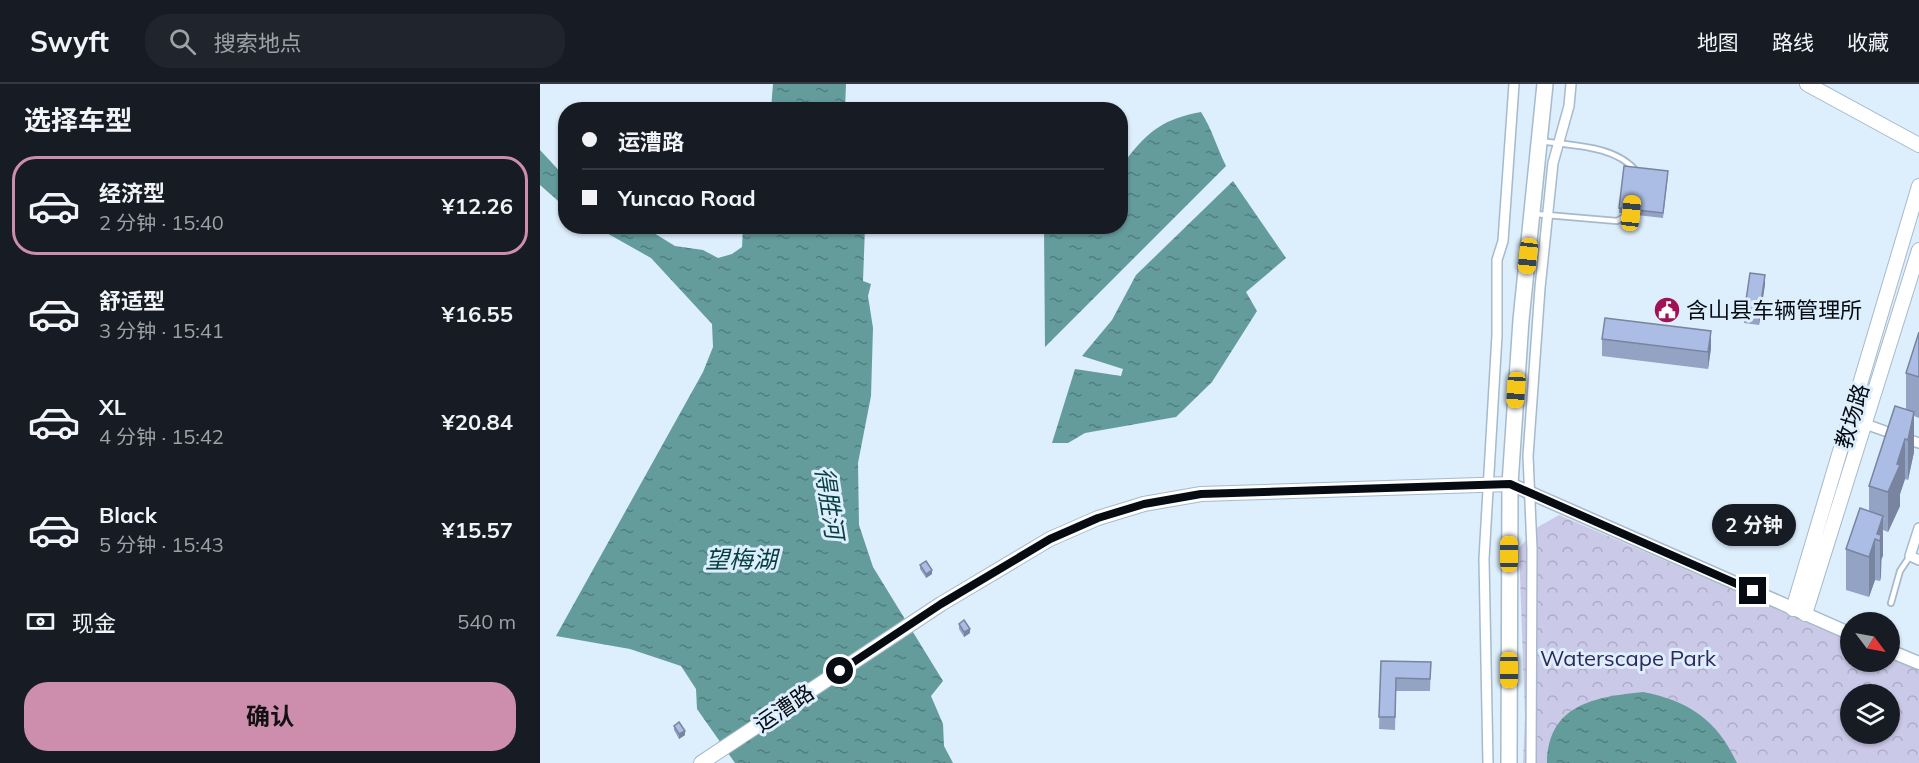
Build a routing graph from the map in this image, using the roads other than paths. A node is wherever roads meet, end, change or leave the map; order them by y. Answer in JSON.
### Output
{"nodes":[{"id":1,"x":1514,"y":84,"type":"edge"},
{"id":2,"x":1545,"y":84,"type":"edge"},
{"id":3,"x":1571,"y":84,"type":"edge"},
{"id":4,"x":1807,"y":84,"type":"edge"},
{"id":5,"x":1540,"y":141,"type":"junction"},
{"id":6,"x":1558,"y":144,"type":"junction"},
{"id":7,"x":1919,"y":145,"type":"edge"},
{"id":8,"x":1635,"y":182,"type":"edge"},
{"id":9,"x":1919,"y":186,"type":"edge"},
{"id":10,"x":1632,"y":203,"type":"edge"},
{"id":11,"x":1540,"y":214,"type":"junction"},
{"id":12,"x":1919,"y":250,"type":"edge"},
{"id":13,"x":1851,"y":419,"type":"junction"},
{"id":14,"x":1865,"y":424,"type":"junction"},
{"id":15,"x":1919,"y":443,"type":"edge"},
{"id":16,"x":1510,"y":484,"type":"junction"},
{"id":17,"x":1530,"y":491,"type":"junction"},
{"id":18,"x":1919,"y":528,"type":"edge"},
{"id":19,"x":1915,"y":558,"type":"edge"},
{"id":20,"x":1891,"y":603,"type":"dead end"},
{"id":21,"x":1799,"y":611,"type":"junction"},
{"id":22,"x":1840,"y":629,"type":"edge"},
{"id":23,"x":1900,"y":655,"type":"edge"},
{"id":24,"x":1919,"y":663,"type":"edge"},
{"id":25,"x":701,"y":763,"type":"edge"},
{"id":26,"x":1488,"y":763,"type":"edge"},
{"id":27,"x":1509,"y":763,"type":"edge"},
{"id":28,"x":1531,"y":763,"type":"edge"}],
"edges":[{"from":1,"to":26,"type":"street"},
{"from":2,"to":5,"type":"main road"},
{"from":3,"to":6,"type":"street"},
{"from":4,"to":7,"type":"main road"},
{"from":5,"to":6,"type":"lane"},
{"from":5,"to":11,"type":"main road"},
{"from":6,"to":8,"type":"lane"},
{"from":6,"to":11,"type":"street"},
{"from":9,"to":13,"type":"main road","name":"教场路"},
{"from":10,"to":11,"type":"lane"},
{"from":11,"to":16,"type":"main road"},
{"from":11,"to":17,"type":"street"},
{"from":12,"to":14,"type":"main road","name":"教场路"},
{"from":13,"to":14,"type":"street"},
{"from":13,"to":21,"type":"main road","name":"教场路"},
{"from":14,"to":15,"type":"street"},
{"from":14,"to":21,"type":"main road","name":"教场路"},
{"from":16,"to":17,"type":"street"},
{"from":16,"to":25,"type":"main road","name":"运漕路"},
{"from":16,"to":27,"type":"main road"},
{"from":17,"to":21,"type":"street"},
{"from":17,"to":28,"type":"street"},
{"from":18,"to":19,"type":"street"},
{"from":19,"to":20,"type":"lane"},
{"from":21,"to":22,"type":"street"},
{"from":23,"to":24,"type":"street"}]}
